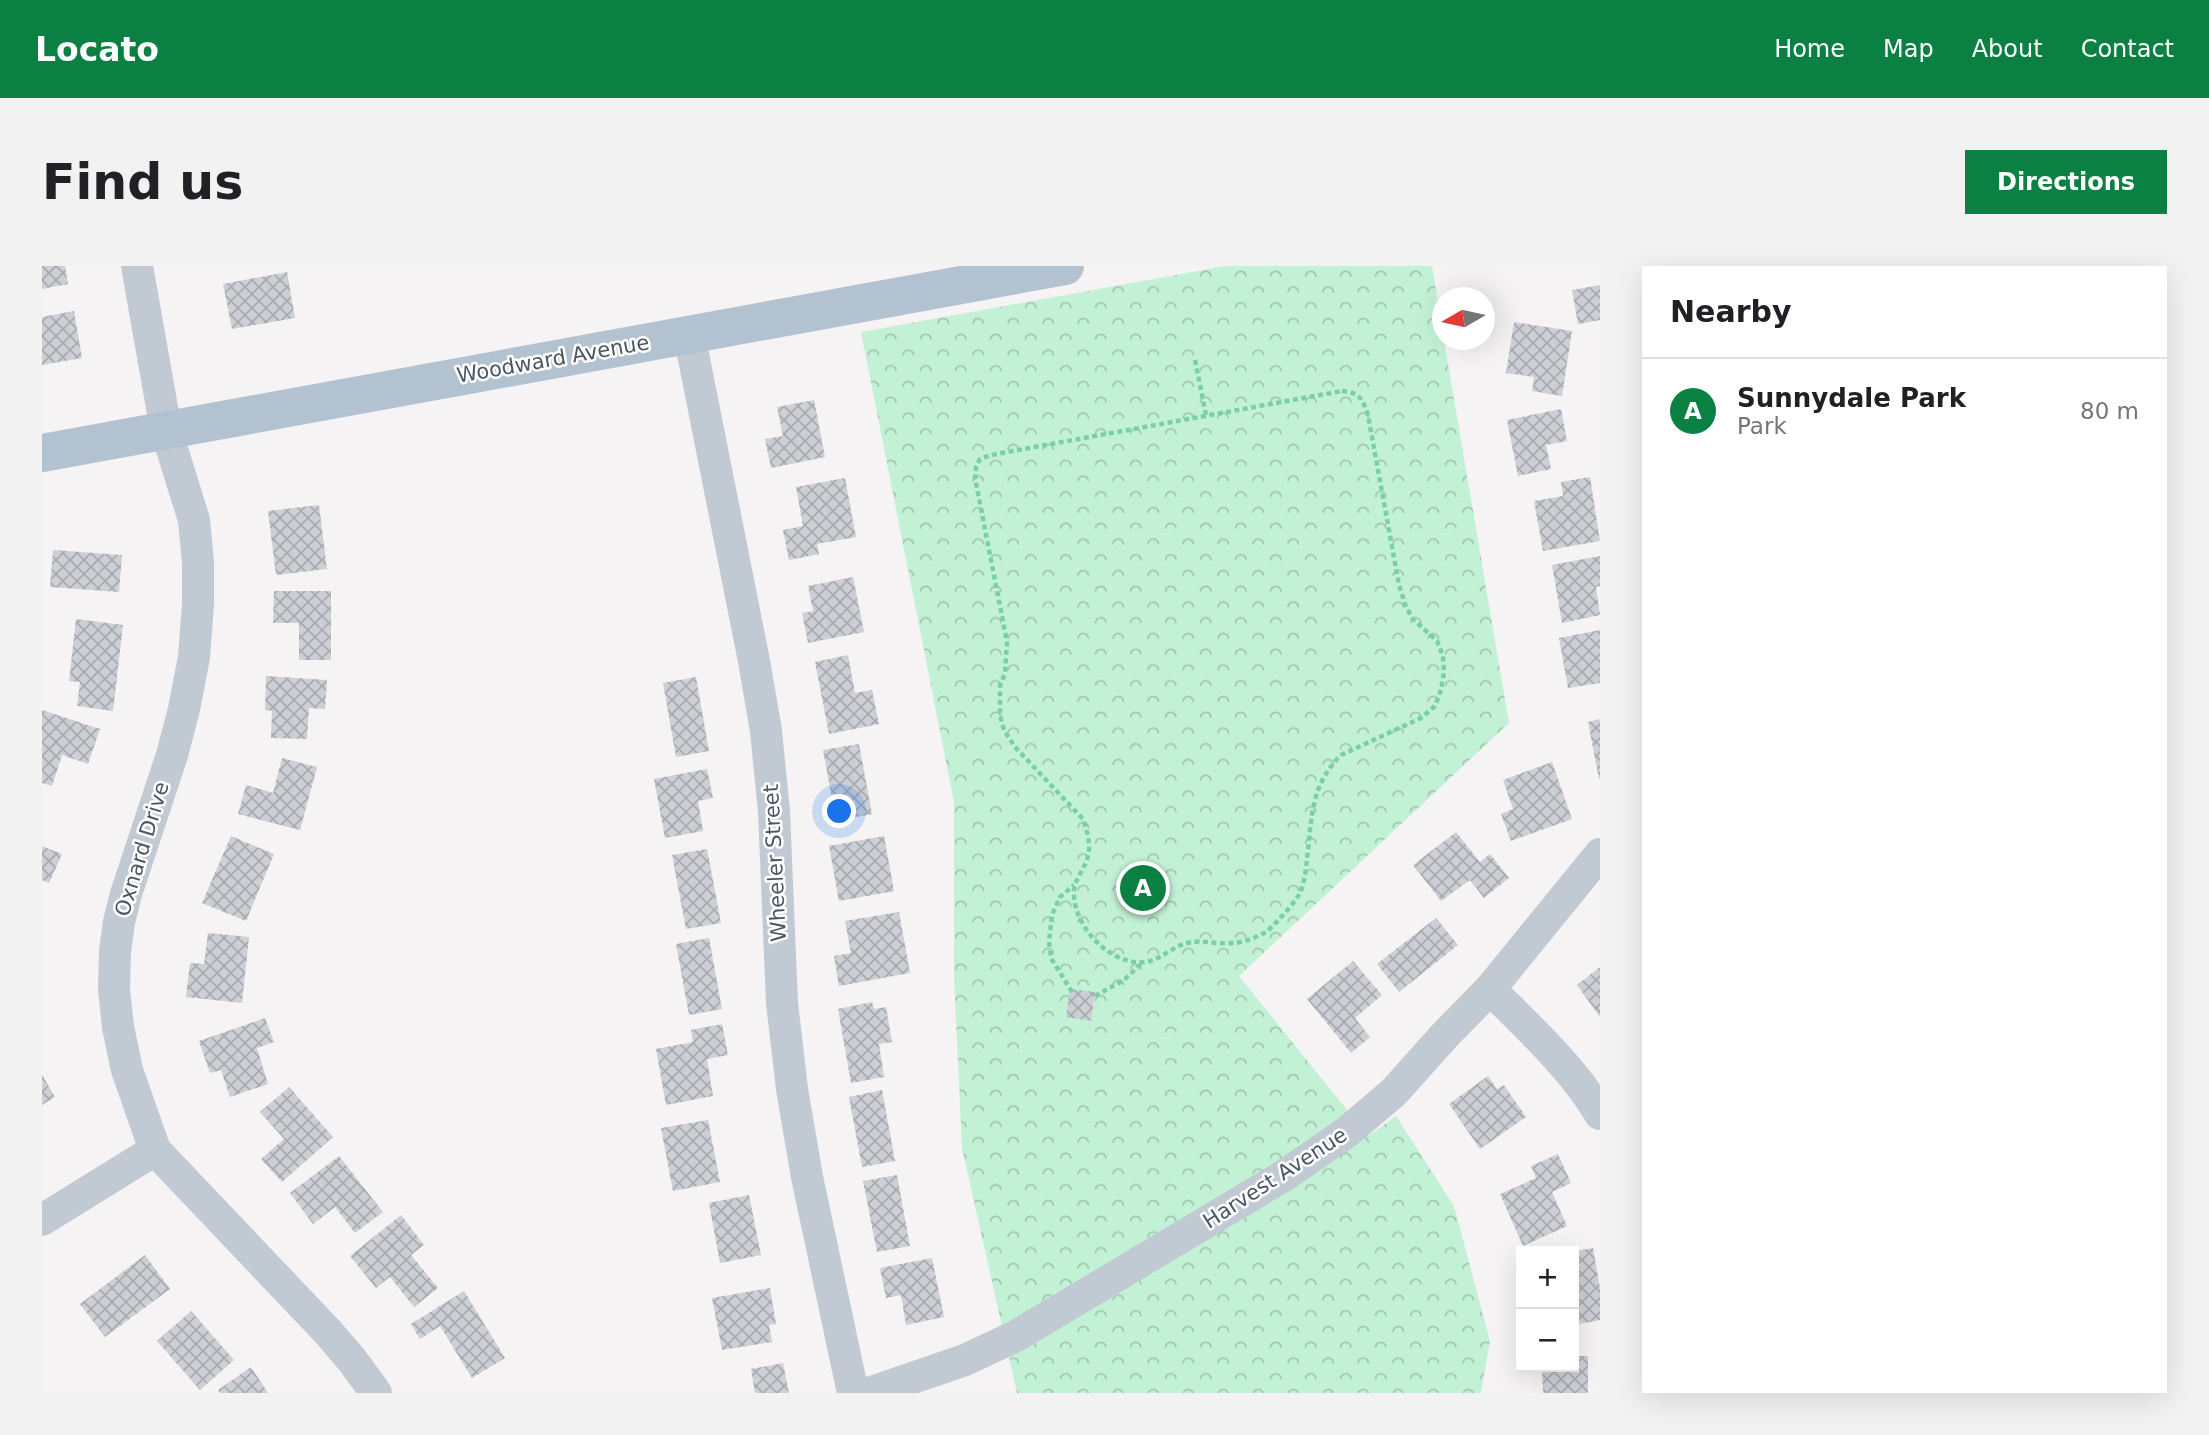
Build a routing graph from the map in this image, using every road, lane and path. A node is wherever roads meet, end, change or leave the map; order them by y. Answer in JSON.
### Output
{"nodes":[{"id":1,"x":137,"y":266,"type":"edge"},
{"id":2,"x":1065,"y":266,"type":"edge"},
{"id":3,"x":689,"y":334,"type":"junction"},
{"id":4,"x":1195,"y":360,"type":"dead end"},
{"id":5,"x":1206,"y":415,"type":"junction"},
{"id":6,"x":166,"y":430,"type":"junction"},
{"id":7,"x":42,"y":453,"type":"edge"},
{"id":8,"x":1600,"y":855,"type":"edge"},
{"id":9,"x":1075,"y":884,"type":"junction"},
{"id":10,"x":1143,"y":962,"type":"junction"},
{"id":11,"x":1490,"y":989,"type":"junction"},
{"id":12,"x":1072,"y":992,"type":"dead end"},
{"id":13,"x":1095,"y":996,"type":"dead end"},
{"id":14,"x":1600,"y":1114,"type":"edge"},
{"id":15,"x":155,"y":1150,"type":"junction"},
{"id":16,"x":42,"y":1220,"type":"edge"},
{"id":17,"x":376,"y":1393,"type":"edge"},
{"id":18,"x":853,"y":1393,"type":"edge"},
{"id":19,"x":869,"y":1393,"type":"edge"}],
"edges":[{"from":1,"to":6,"type":"street","name":"Oxnard Drive"},
{"from":2,"to":3,"type":"main road","name":"Woodward Avenue"},
{"from":3,"to":6,"type":"main road","name":"Woodward Avenue"},
{"from":3,"to":18,"type":"street","name":"Wheeler Street"},
{"from":4,"to":5,"type":"path"},
{"from":5,"to":9,"type":"path"},
{"from":5,"to":10,"type":"path"},
{"from":6,"to":7,"type":"main road","name":"Woodward Avenue"},
{"from":6,"to":15,"type":"street","name":"Oxnard Drive"},
{"from":8,"to":11,"type":"street","name":"Harvest Avenue"},
{"from":9,"to":10,"type":"path"},
{"from":9,"to":12,"type":"path"},
{"from":10,"to":13,"type":"path"},
{"from":11,"to":14,"type":"street"},
{"from":11,"to":19,"type":"street","name":"Harvest Avenue"},
{"from":15,"to":16,"type":"street"},
{"from":15,"to":17,"type":"street","name":"Oxnard Drive"}]}
